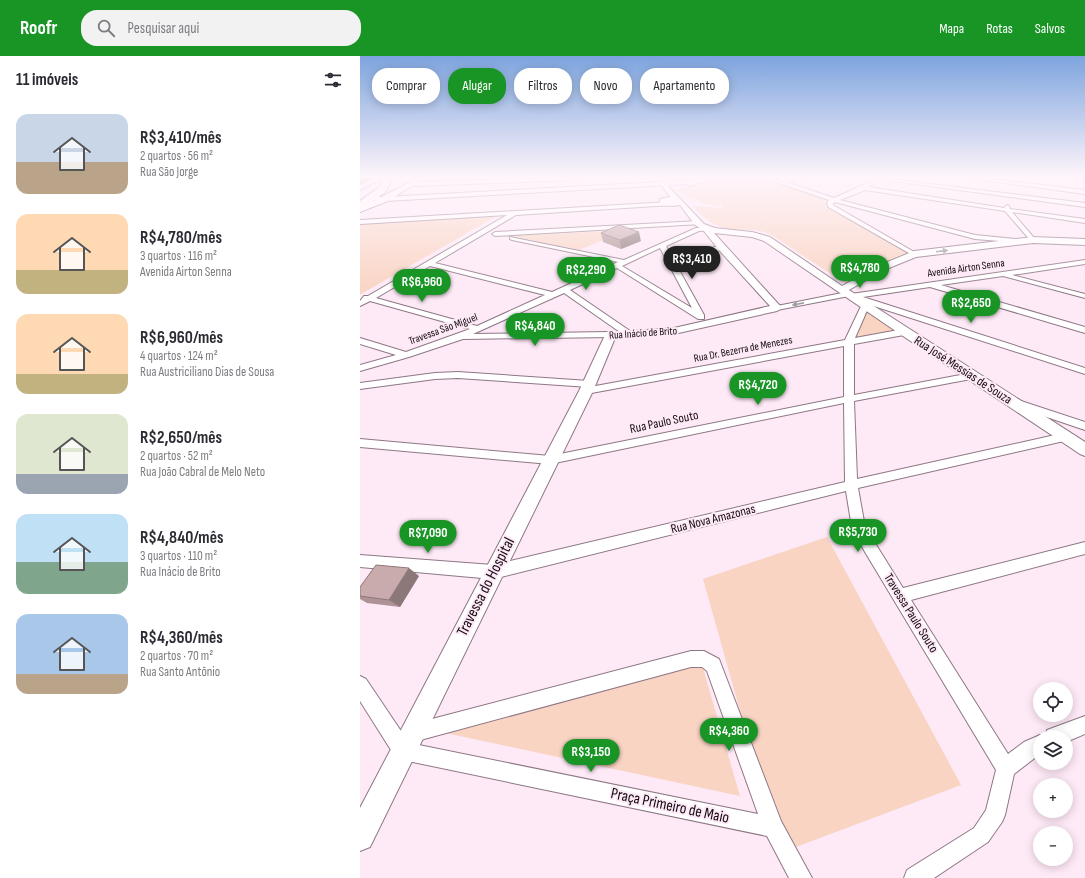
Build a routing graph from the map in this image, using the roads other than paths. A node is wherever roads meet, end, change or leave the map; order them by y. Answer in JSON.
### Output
{"nodes":[{"id":1,"x":448,"y":216,"type":"edge"},
{"id":2,"x":509,"y":216,"type":"edge"},
{"id":3,"x":691,"y":216,"type":"edge"},
{"id":4,"x":848,"y":216,"type":"edge"},
{"id":5,"x":896,"y":216,"type":"edge"},
{"id":6,"x":1012,"y":216,"type":"edge"},
{"id":7,"x":1052,"y":216,"type":"edge"},
{"id":8,"x":1085,"y":221,"type":"edge"},
{"id":9,"x":360,"y":222,"type":"edge"},
{"id":10,"x":703,"y":226,"type":"junction"},
{"id":11,"x":485,"y":232,"type":"junction"},
{"id":12,"x":495,"y":234,"type":"junction"},
{"id":13,"x":1029,"y":240,"type":"junction"},
{"id":14,"x":1085,"y":242,"type":"edge"},
{"id":15,"x":662,"y":245,"type":"junction"},
{"id":16,"x":722,"y":248,"type":"junction"},
{"id":17,"x":914,"y":254,"type":"junction"},
{"id":18,"x":668,"y":256,"type":"junction"},
{"id":19,"x":626,"y":262,"type":"junction"},
{"id":20,"x":1085,"y":262,"type":"edge"},
{"id":21,"x":429,"y":264,"type":"junction"},
{"id":22,"x":1066,"y":264,"type":"junction"},
{"id":23,"x":618,"y":266,"type":"junction"},
{"id":24,"x":1085,"y":268,"type":"edge"},
{"id":25,"x":1001,"y":274,"type":"junction"},
{"id":26,"x":926,"y":284,"type":"junction"},
{"id":27,"x":565,"y":290,"type":"junction"},
{"id":28,"x":847,"y":293,"type":"junction"},
{"id":29,"x":553,"y":295,"type":"junction"},
{"id":30,"x":360,"y":296,"type":"edge"},
{"id":31,"x":1085,"y":296,"type":"edge"},
{"id":32,"x":370,"y":299,"type":"junction"},
{"id":33,"x":360,"y":304,"type":"edge"},
{"id":34,"x":865,"y":306,"type":"junction"},
{"id":35,"x":777,"y":308,"type":"junction"},
{"id":36,"x":704,"y":320,"type":"junction"},
{"id":37,"x":479,"y":329,"type":"junction"},
{"id":38,"x":1085,"y":330,"type":"edge"},
{"id":39,"x":904,"y":332,"type":"junction"},
{"id":40,"x":620,"y":335,"type":"junction"},
{"id":41,"x":460,"y":337,"type":"junction"},
{"id":42,"x":360,"y":341,"type":"edge"},
{"id":43,"x":849,"y":342,"type":"junction"},
{"id":44,"x":406,"y":355,"type":"junction"},
{"id":45,"x":383,"y":362,"type":"junction"},
{"id":46,"x":360,"y":368,"type":"edge"},
{"id":47,"x":1085,"y":371,"type":"edge"},
{"id":48,"x":971,"y":376,"type":"junction"},
{"id":49,"x":362,"y":387,"type":"edge"},
{"id":50,"x":588,"y":387,"type":"junction"},
{"id":51,"x":849,"y":399,"type":"junction"},
{"id":52,"x":1014,"y":403,"type":"junction"},
{"id":53,"x":1085,"y":426,"type":"edge"},
{"id":54,"x":1064,"y":437,"type":"junction"},
{"id":55,"x":360,"y":443,"type":"edge"},
{"id":56,"x":1085,"y":450,"type":"edge"},
{"id":57,"x":550,"y":460,"type":"junction"},
{"id":58,"x":851,"y":485,"type":"junction"},
{"id":59,"x":1085,"y":548,"type":"edge"},
{"id":60,"x":360,"y":561,"type":"edge"},
{"id":61,"x":493,"y":572,"type":"junction"},
{"id":62,"x":900,"y":596,"type":"junction"},
{"id":63,"x":360,"y":686,"type":"edge"},
{"id":64,"x":1085,"y":725,"type":"edge"},
{"id":65,"x":1072,"y":730,"type":"edge"},
{"id":66,"x":412,"y":733,"type":"junction"},
{"id":67,"x":1033,"y":748,"type":"edge"},
{"id":68,"x":403,"y":750,"type":"junction"},
{"id":69,"x":1006,"y":768,"type":"junction"},
{"id":70,"x":773,"y":827,"type":"junction"},
{"id":71,"x":360,"y":837,"type":"edge"},
{"id":72,"x":801,"y":878,"type":"edge"},
{"id":73,"x":915,"y":878,"type":"edge"}],
"edges":[{"from":1,"to":9,"type":"street"},
{"from":2,"to":11,"type":"street"},
{"from":3,"to":10,"type":"street"},
{"from":4,"to":17,"type":"street"},
{"from":5,"to":13,"type":"street"},
{"from":6,"to":13,"type":"street"},
{"from":7,"to":8,"type":"street"},
{"from":10,"to":12,"type":"street"},
{"from":10,"to":15,"type":"street","name":"Travessa São Miguel"},
{"from":10,"to":16,"type":"street"},
{"from":10,"to":28,"type":"street","name":"Rua José Messias de Souza"},
{"from":11,"to":12,"type":"street"},
{"from":11,"to":21,"type":"street"},
{"from":12,"to":19,"type":"street"},
{"from":13,"to":14,"type":"street"},
{"from":17,"to":13,"type":"street","one_way":true},
{"from":15,"to":18,"type":"street"},
{"from":15,"to":19,"type":"street","name":"Travessa São Miguel"},
{"from":16,"to":18,"type":"street"},
{"from":16,"to":35,"type":"street"},
{"from":17,"to":28,"type":"street"},
{"from":18,"to":36,"type":"street"},
{"from":19,"to":23,"type":"street","name":"Travessa São Miguel"},
{"from":20,"to":22,"type":"street","name":"Avenida Airton Senna"},
{"from":21,"to":29,"type":"street"},
{"from":21,"to":32,"type":"street"},
{"from":22,"to":24,"type":"street"},
{"from":22,"to":25,"type":"street","name":"Avenida Airton Senna"},
{"from":23,"to":27,"type":"street","name":"Travessa São Miguel"},
{"from":23,"to":36,"type":"street"},
{"from":25,"to":26,"type":"street","name":"Avenida Airton Senna"},
{"from":25,"to":31,"type":"street"},
{"from":26,"to":28,"type":"street","name":"Avenida Airton Senna"},
{"from":26,"to":38,"type":"street"},
{"from":27,"to":29,"type":"street","name":"Travessa São Miguel"},
{"from":27,"to":40,"type":"street"},
{"from":28,"to":34,"type":"street","name":"Rua José Messias de Souza"},
{"from":28,"to":35,"type":"street","name":"Rua Inácio de Brito","one_way":true},
{"from":28,"to":47,"type":"street"},
{"from":29,"to":37,"type":"street","name":"Travessa São Miguel"},
{"from":30,"to":32,"type":"street"},
{"from":32,"to":33,"type":"street"},
{"from":32,"to":37,"type":"street"},
{"from":34,"to":39,"type":"street","name":"Rua José Messias de Souza"},
{"from":34,"to":43,"type":"street","name":"Travessa Paulo Souto"},
{"from":35,"to":36,"type":"street","name":"Rua Inácio de Brito"},
{"from":36,"to":40,"type":"street","name":"Rua Inácio de Brito"},
{"from":37,"to":41,"type":"street","name":"Travessa São Miguel"},
{"from":39,"to":43,"type":"street","name":"Rua Dr. Bezerra de Menezes"},
{"from":39,"to":48,"type":"street","name":"Rua José Messias de Souza"},
{"from":40,"to":41,"type":"street","name":"Rua Inácio de Brito"},
{"from":40,"to":50,"type":"street","name":"Travessa do Hospital"},
{"from":41,"to":44,"type":"street","name":"Travessa São Miguel"},
{"from":42,"to":44,"type":"street"},
{"from":43,"to":50,"type":"street","name":"Rua Dr. Bezerra de Menezes"},
{"from":43,"to":51,"type":"street","name":"Travessa Paulo Souto"},
{"from":44,"to":45,"type":"street","name":"Travessa São Miguel"},
{"from":45,"to":46,"type":"street","name":"Travessa São Miguel"},
{"from":45,"to":49,"type":"street"},
{"from":48,"to":51,"type":"street","name":"Rua Paulo Souto"},
{"from":48,"to":52,"type":"street","name":"Rua José Messias de Souza"},
{"from":49,"to":50,"type":"street","name":"Rua Dr. Bezerra de Menezes"},
{"from":50,"to":57,"type":"street","name":"Travessa do Hospital"},
{"from":51,"to":57,"type":"street","name":"Rua Paulo Souto"},
{"from":51,"to":58,"type":"street","name":"Travessa Paulo Souto"},
{"from":52,"to":53,"type":"street"},
{"from":52,"to":54,"type":"street","name":"Rua José Messias de Souza"},
{"from":54,"to":56,"type":"street","name":"Rua José Messias de Souza"},
{"from":54,"to":58,"type":"street","name":"Rua Nova Amazonas"},
{"from":55,"to":57,"type":"street","name":"Rua Paulo Souto"},
{"from":57,"to":61,"type":"street","name":"Travessa do Hospital"},
{"from":58,"to":61,"type":"street","name":"Rua Nova Amazonas"},
{"from":58,"to":62,"type":"street","name":"Travessa Paulo Souto"},
{"from":59,"to":62,"type":"street"},
{"from":60,"to":61,"type":"street","name":"Rua Nova Amazonas"},
{"from":61,"to":66,"type":"street","name":"Travessa do Hospital"},
{"from":62,"to":69,"type":"street","name":"Travessa Paulo Souto"},
{"from":63,"to":68,"type":"street"},
{"from":64,"to":65,"type":"street"},
{"from":66,"to":68,"type":"street","name":"Travessa do Hospital"},
{"from":66,"to":70,"type":"street"},
{"from":67,"to":69,"type":"street"},
{"from":68,"to":70,"type":"street","name":"Praça Primeiro de Maio"},
{"from":68,"to":71,"type":"street","name":"Travessa do Hospital"},
{"from":69,"to":73,"type":"street"},
{"from":70,"to":72,"type":"street"}]}
